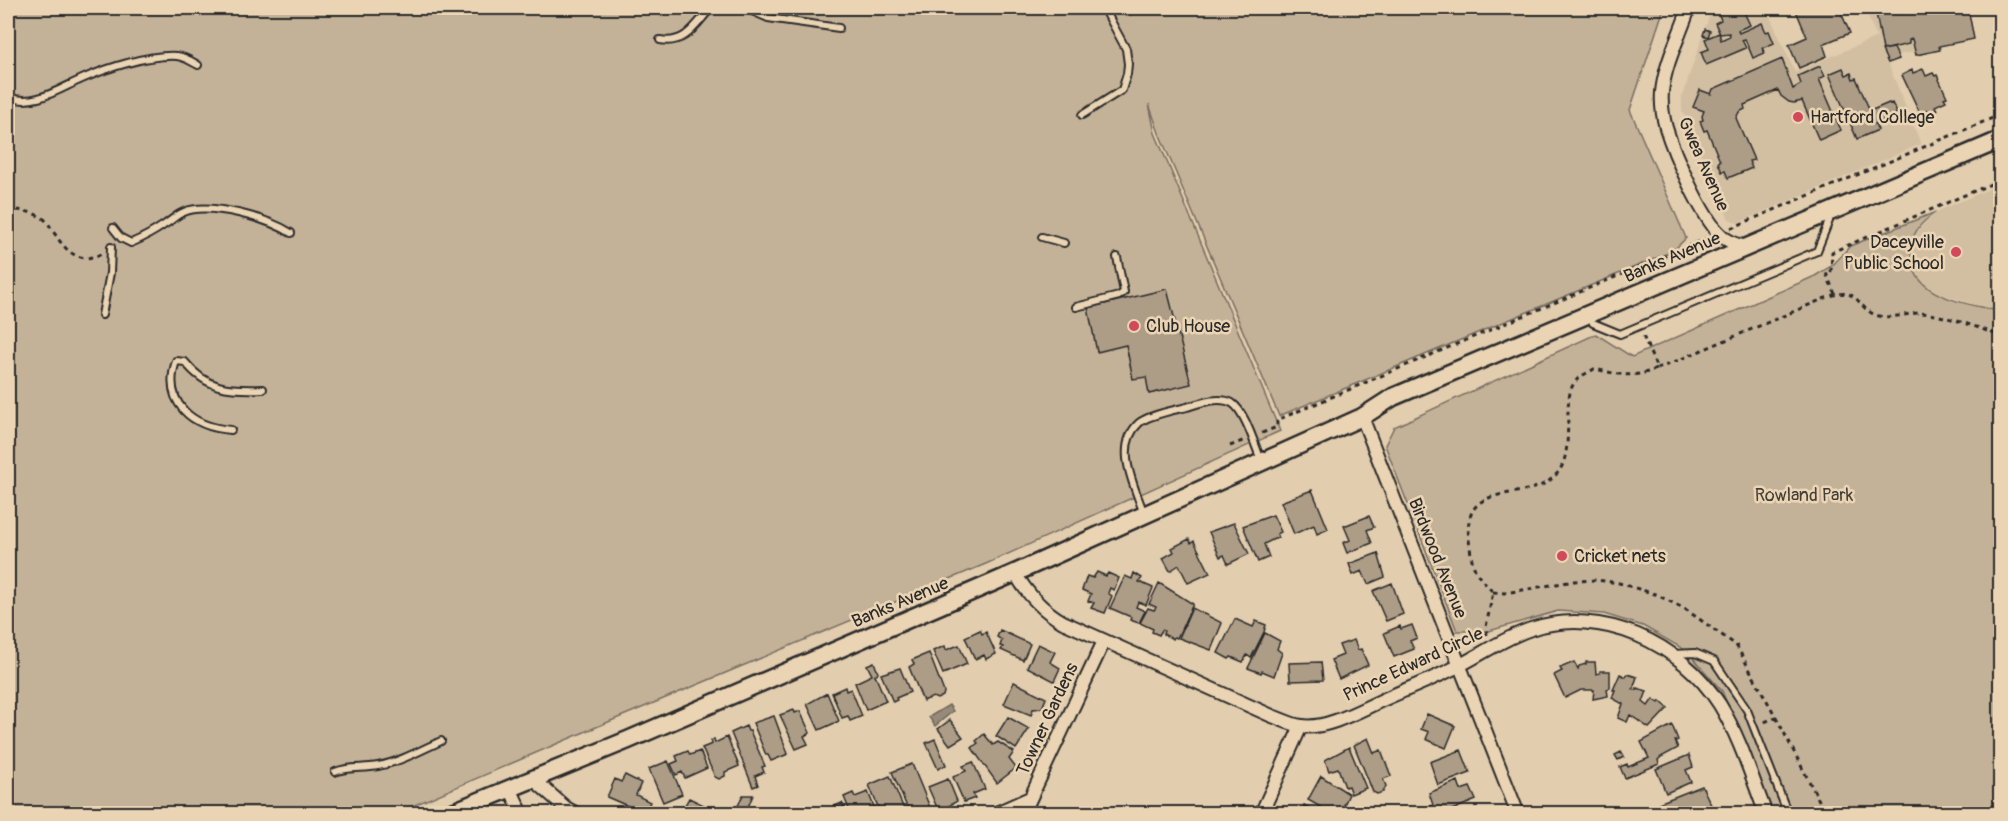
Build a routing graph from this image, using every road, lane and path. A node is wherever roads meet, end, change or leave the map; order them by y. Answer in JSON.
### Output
{"nodes":[{"id":1,"x":711,"y":8,"type":"edge"},
{"id":2,"x":745,"y":8,"type":"edge"},
{"id":3,"x":1104,"y":8,"type":"edge"},
{"id":4,"x":1689,"y":8,"type":"edge"},
{"id":5,"x":839,"y":28,"type":"dead end"},
{"id":6,"x":660,"y":40,"type":"dead end"},
{"id":7,"x":198,"y":65,"type":"dead end"},
{"id":8,"x":8,"y":97,"type":"edge"},
{"id":9,"x":1082,"y":115,"type":"dead end"},
{"id":10,"x":2001,"y":115,"type":"edge"},
{"id":11,"x":2001,"y":140,"type":"edge"},
{"id":12,"x":2001,"y":148,"type":"edge"},
{"id":13,"x":2001,"y":180,"type":"edge"},
{"id":14,"x":8,"y":210,"type":"edge"},
{"id":15,"x":1829,"y":221,"type":"junction"},
{"id":16,"x":113,"y":228,"type":"dead end"},
{"id":17,"x":1731,"y":228,"type":"dead end"},
{"id":18,"x":291,"y":233,"type":"dead end"},
{"id":19,"x":1042,"y":237,"type":"dead end"},
{"id":20,"x":1711,"y":237,"type":"dead end"},
{"id":21,"x":1064,"y":243,"type":"dead end"},
{"id":22,"x":111,"y":247,"type":"joint"},
{"id":23,"x":1746,"y":247,"type":"junction"},
{"id":24,"x":1117,"y":257,"type":"dead end"},
{"id":25,"x":1835,"y":294,"type":"junction"},
{"id":26,"x":1076,"y":307,"type":"dead end"},
{"id":27,"x":102,"y":315,"type":"dead end"},
{"id":28,"x":1593,"y":323,"type":"junction"},
{"id":29,"x":1639,"y":326,"type":"junction"},
{"id":30,"x":2001,"y":336,"type":"edge"},
{"id":31,"x":1657,"y":369,"type":"junction"},
{"id":32,"x":263,"y":389,"type":"dead end"},
{"id":33,"x":1362,"y":417,"type":"junction"},
{"id":34,"x":231,"y":430,"type":"dead end"},
{"id":35,"x":1251,"y":437,"type":"junction"},
{"id":36,"x":1230,"y":446,"type":"dead end"},
{"id":37,"x":1262,"y":462,"type":"junction"},
{"id":38,"x":1144,"y":514,"type":"junction"},
{"id":39,"x":1015,"y":573,"type":"junction"},
{"id":40,"x":1493,"y":592,"type":"junction"},
{"id":41,"x":1104,"y":640,"type":"junction"},
{"id":42,"x":1490,"y":648,"type":"junction"},
{"id":43,"x":1672,"y":654,"type":"junction"},
{"id":44,"x":1460,"y":665,"type":"junction"},
{"id":45,"x":1776,"y":717,"type":"junction"},
{"id":46,"x":1301,"y":726,"type":"junction"},
{"id":47,"x":1754,"y":727,"type":"junction"},
{"id":48,"x":441,"y":741,"type":"dead end"},
{"id":49,"x":335,"y":772,"type":"dead end"},
{"id":50,"x":532,"y":778,"type":"junction"},
{"id":51,"x":510,"y":788,"type":"junction"},
{"id":52,"x":1030,"y":798,"type":"junction"},
{"id":53,"x":448,"y":813,"type":"edge"},
{"id":54,"x":522,"y":813,"type":"edge"},
{"id":55,"x":577,"y":813,"type":"edge"},
{"id":56,"x":994,"y":813,"type":"edge"},
{"id":57,"x":1023,"y":813,"type":"edge"},
{"id":58,"x":1261,"y":813,"type":"edge"},
{"id":59,"x":1518,"y":813,"type":"edge"},
{"id":60,"x":1766,"y":813,"type":"edge"},
{"id":61,"x":1788,"y":813,"type":"edge"},
{"id":62,"x":1826,"y":813,"type":"edge"}],
"edges":[{"from":1,"to":6,"type":"lane"},
{"from":2,"to":5,"type":"lane"},
{"from":3,"to":9,"type":"lane"},
{"from":4,"to":23,"type":"street","name":"Gwea Avenue"},
{"from":7,"to":8,"type":"lane"},
{"from":10,"to":17,"type":"path"},
{"from":11,"to":23,"type":"street","name":"Banks Avenue"},
{"from":12,"to":15,"type":"street","name":"Banks Avenue"},
{"from":13,"to":25,"type":"path"},
{"from":14,"to":22,"type":"path"},
{"from":15,"to":28,"type":"street","name":"Banks Avenue"},
{"from":15,"to":29,"type":"lane"},
{"from":16,"to":18,"type":"lane"},
{"from":19,"to":21,"type":"lane"},
{"from":20,"to":35,"type":"path"},
{"from":22,"to":27,"type":"lane"},
{"from":23,"to":33,"type":"street","name":"Banks Avenue"},
{"from":24,"to":26,"type":"lane"},
{"from":25,"to":30,"type":"path"},
{"from":25,"to":31,"type":"path"},
{"from":28,"to":29,"type":"lane"},
{"from":28,"to":33,"type":"street","name":"Banks Avenue"},
{"from":29,"to":31,"type":"path"},
{"from":31,"to":40,"type":"path"},
{"from":32,"to":34,"type":"lane"},
{"from":33,"to":37,"type":"street","name":"Banks Avenue"},
{"from":33,"to":44,"type":"street","name":"Birdwood Avenue"},
{"from":35,"to":36,"type":"path"},
{"from":35,"to":37,"type":"lane"},
{"from":35,"to":38,"type":"lane"},
{"from":37,"to":38,"type":"street","name":"Banks Avenue"},
{"from":38,"to":39,"type":"street","name":"Banks Avenue"},
{"from":39,"to":41,"type":"street","name":"Prince Edward Circle"},
{"from":39,"to":50,"type":"street","name":"Banks Avenue"},
{"from":40,"to":42,"type":"path"},
{"from":40,"to":45,"type":"path"},
{"from":41,"to":46,"type":"street","name":"Prince Edward Circle"},
{"from":41,"to":52,"type":"street","name":"Towner Gardens"},
{"from":42,"to":43,"type":"street","name":"Prince Edward Circle"},
{"from":42,"to":44,"type":"street","name":"Prince Edward Circle"},
{"from":43,"to":47,"type":"lane"},
{"from":43,"to":60,"type":"street","name":"Prince Edward Circle"},
{"from":44,"to":46,"type":"street","name":"Prince Edward Circle"},
{"from":44,"to":59,"type":"street","name":"Birdwood Avenue"},
{"from":45,"to":47,"type":"path"},
{"from":45,"to":62,"type":"path"},
{"from":46,"to":58,"type":"street"},
{"from":47,"to":61,"type":"lane"},
{"from":48,"to":49,"type":"lane"},
{"from":50,"to":51,"type":"street","name":"Banks Avenue"},
{"from":50,"to":55,"type":"street"},
{"from":51,"to":53,"type":"street","name":"Banks Avenue"},
{"from":51,"to":54,"type":"street"},
{"from":52,"to":56,"type":"street"},
{"from":52,"to":57,"type":"street","name":"Towner Gardens"}]}
